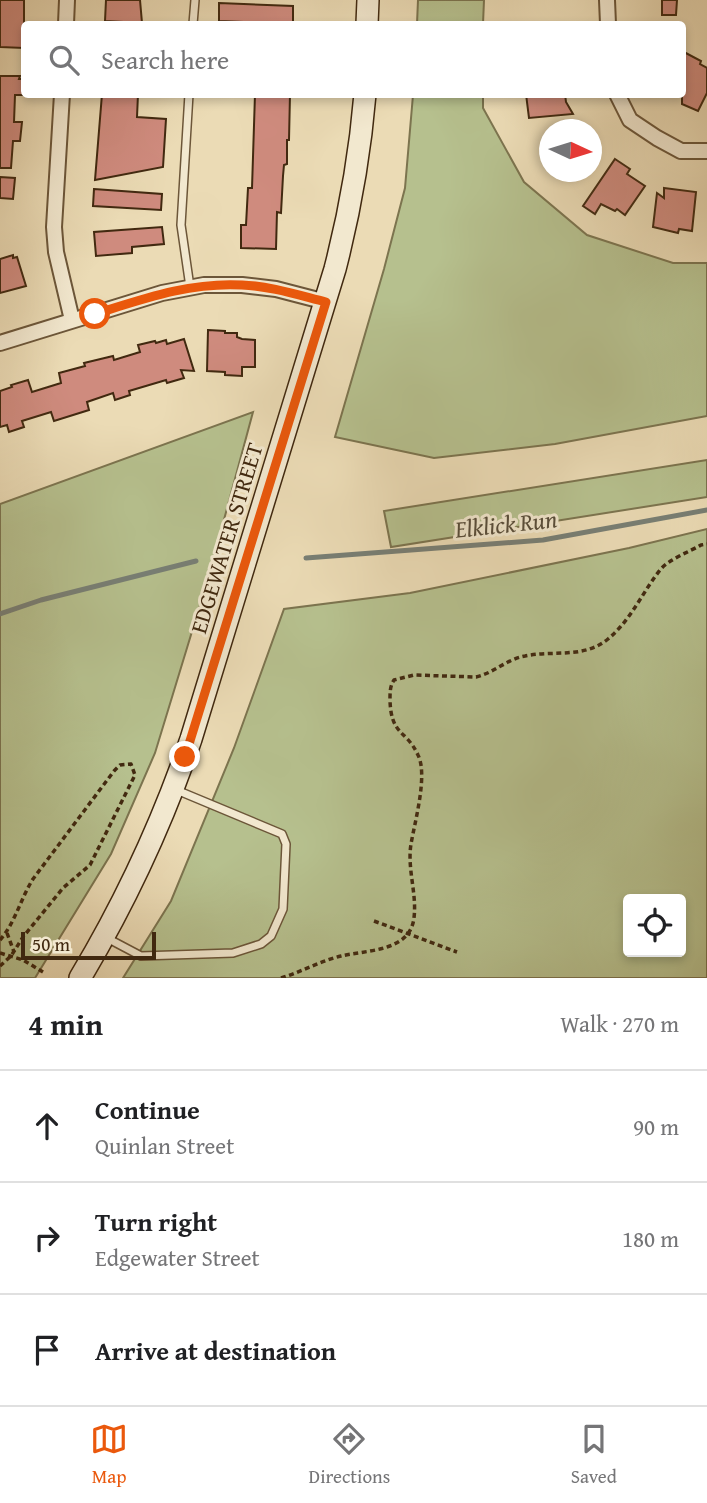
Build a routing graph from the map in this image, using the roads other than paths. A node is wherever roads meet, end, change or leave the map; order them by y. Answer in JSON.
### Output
{"nodes":[{"id":1,"x":67,"y":0,"type":"edge"},
{"id":2,"x":195,"y":0,"type":"edge"},
{"id":3,"x":368,"y":0,"type":"edge"},
{"id":4,"x":607,"y":0,"type":"edge"},
{"id":5,"x":66,"y":21,"type":"edge"},
{"id":6,"x":193,"y":21,"type":"edge"},
{"id":7,"x":367,"y":21,"type":"edge"},
{"id":8,"x":608,"y":21,"type":"edge"},
{"id":9,"x":62,"y":98,"type":"edge"},
{"id":10,"x":189,"y":98,"type":"edge"},
{"id":11,"x":365,"y":98,"type":"edge"},
{"id":12,"x":619,"y":98,"type":"edge"},
{"id":13,"x":707,"y":151,"type":"edge"},
{"id":14,"x":190,"y":287,"type":"junction"},
{"id":15,"x":326,"y":302,"type":"junction"},
{"id":16,"x":72,"y":320,"type":"junction"},
{"id":17,"x":0,"y":343,"type":"edge"},
{"id":18,"x":173,"y":789,"type":"junction"},
{"id":19,"x":104,"y":936,"type":"junction"},
{"id":20,"x":80,"y":978,"type":"edge"}],
"edges":[{"from":1,"to":5,"type":"street"},
{"from":2,"to":6,"type":"lane"},
{"from":3,"to":7,"type":"street"},
{"from":4,"to":8,"type":"street"},
{"from":9,"to":16,"type":"street"},
{"from":10,"to":14,"type":"lane"},
{"from":11,"to":15,"type":"street","name":"EDGEWATER STREET"},
{"from":12,"to":13,"type":"street"},
{"from":14,"to":15,"type":"street"},
{"from":14,"to":16,"type":"street"},
{"from":15,"to":18,"type":"street","name":"EDGEWATER STREET"},
{"from":16,"to":17,"type":"street"},
{"from":18,"to":19,"type":"street","name":"EDGEWATER STREET"},
{"from":18,"to":19,"type":"lane"},
{"from":19,"to":20,"type":"street","name":"EDGEWATER STREET"}]}
